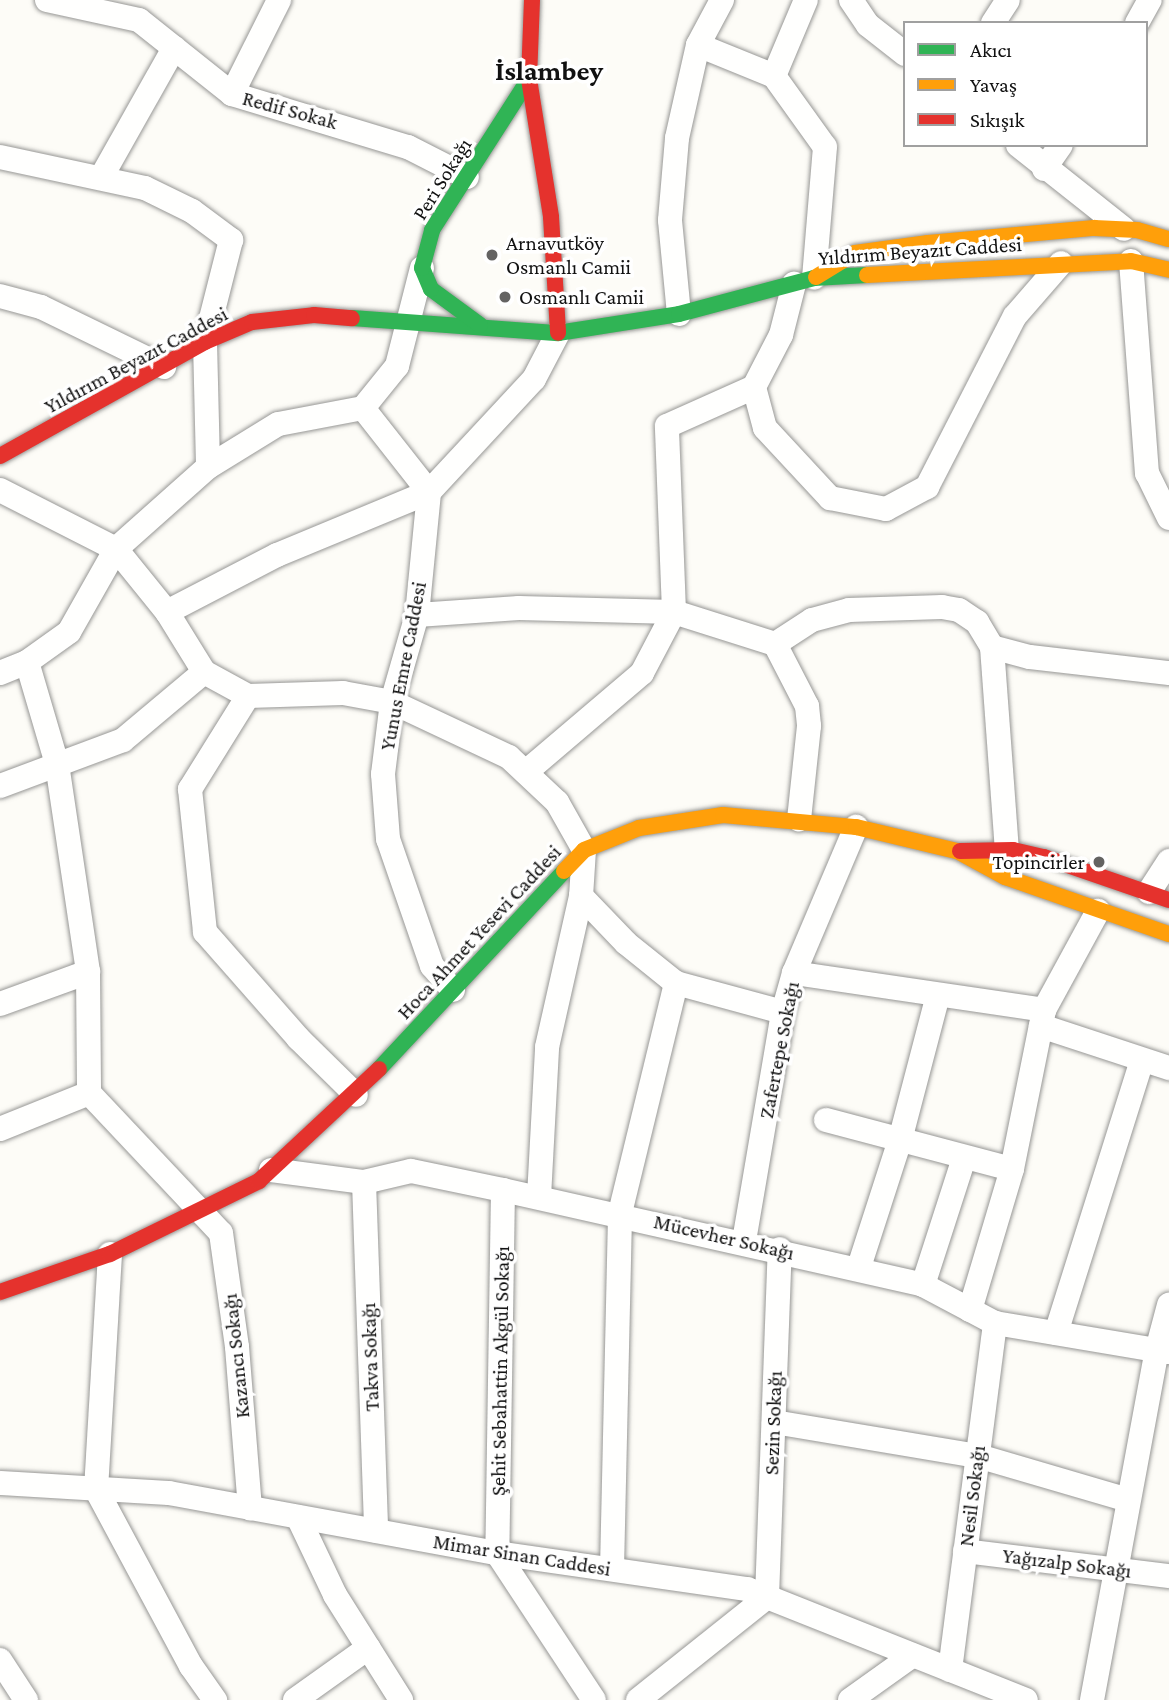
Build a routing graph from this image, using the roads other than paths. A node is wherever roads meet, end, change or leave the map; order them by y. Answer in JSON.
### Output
{"nodes":[{"id":1,"x":47,"y":0,"type":"edge"},
{"id":2,"x":279,"y":0,"type":"edge"},
{"id":3,"x":531,"y":0,"type":"edge"},
{"id":4,"x":722,"y":0,"type":"edge"},
{"id":5,"x":806,"y":0,"type":"edge"},
{"id":6,"x":851,"y":0,"type":"edge"},
{"id":7,"x":1008,"y":0,"type":"edge"},
{"id":8,"x":1150,"y":0,"type":"edge"},
{"id":9,"x":994,"y":21,"type":"edge"},
{"id":10,"x":1138,"y":21,"type":"edge"},
{"id":11,"x":698,"y":45,"type":"junction"},
{"id":12,"x":174,"y":48,"type":"junction"},
{"id":13,"x":903,"y":52,"type":"edge"},
{"id":14,"x":774,"y":76,"type":"junction"},
{"id":15,"x":529,"y":79,"type":"junction"},
{"id":16,"x":232,"y":94,"type":"junction"},
{"id":17,"x":1020,"y":147,"type":"edge"},
{"id":18,"x":1060,"y":147,"type":"edge"},
{"id":19,"x":1,"y":161,"type":"edge"},
{"id":20,"x":1044,"y":169,"type":"junction"},
{"id":21,"x":102,"y":176,"type":"junction"},
{"id":22,"x":467,"y":177,"type":"junction"},
{"id":23,"x":1124,"y":229,"type":"junction"},
{"id":24,"x":1166,"y":234,"type":"edge"},
{"id":25,"x":1131,"y":261,"type":"junction"},
{"id":26,"x":1061,"y":263,"type":"junction"},
{"id":27,"x":422,"y":268,"type":"junction"},
{"id":28,"x":1169,"y":270,"type":"edge"},
{"id":29,"x":804,"y":281,"type":"junction"},
{"id":30,"x":0,"y":296,"type":"edge"},
{"id":31,"x":679,"y":314,"type":"junction"},
{"id":32,"x":408,"y":320,"type":"junction"},
{"id":33,"x":481,"y":326,"type":"junction"},
{"id":34,"x":558,"y":333,"type":"junction"},
{"id":35,"x":205,"y":342,"type":"junction"},
{"id":36,"x":164,"y":367,"type":"junction"},
{"id":37,"x":754,"y":387,"type":"junction"},
{"id":38,"x":363,"y":408,"type":"junction"},
{"id":39,"x":0,"y":456,"type":"edge"},
{"id":40,"x":208,"y":467,"type":"junction"},
{"id":41,"x":0,"y":491,"type":"edge"},
{"id":42,"x":429,"y":492,"type":"junction"},
{"id":43,"x":1169,"y":518,"type":"edge"},
{"id":44,"x":116,"y":549,"type":"junction"},
{"id":45,"x":167,"y":612,"type":"junction"},
{"id":46,"x":674,"y":612,"type":"junction"},
{"id":47,"x":417,"y":615,"type":"junction"},
{"id":48,"x":775,"y":644,"type":"junction"},
{"id":49,"x":992,"y":647,"type":"junction"},
{"id":50,"x":27,"y":662,"type":"junction"},
{"id":51,"x":204,"y":672,"type":"junction"},
{"id":52,"x":0,"y":673,"type":"edge"},
{"id":53,"x":1169,"y":673,"type":"edge"},
{"id":54,"x":247,"y":696,"type":"junction"},
{"id":55,"x":392,"y":702,"type":"junction"},
{"id":56,"x":57,"y":764,"type":"junction"},
{"id":57,"x":527,"y":771,"type":"junction"},
{"id":58,"x":0,"y":786,"type":"edge"},
{"id":59,"x":799,"y":819,"type":"junction"},
{"id":60,"x":856,"y":827,"type":"junction"},
{"id":61,"x":584,"y":850,"type":"junction"},
{"id":62,"x":957,"y":851,"type":"junction"},
{"id":63,"x":1007,"y":851,"type":"junction"},
{"id":64,"x":1169,"y":861,"type":"edge"},
{"id":65,"x":581,"y":896,"type":"junction"},
{"id":66,"x":1159,"y":896,"type":"edge"},
{"id":67,"x":1098,"y":911,"type":"junction"},
{"id":68,"x":1169,"y":934,"type":"edge"},
{"id":69,"x":88,"y":972,"type":"junction"},
{"id":70,"x":794,"y":973,"type":"junction"},
{"id":71,"x":676,"y":983,"type":"junction"},
{"id":72,"x":453,"y":990,"type":"junction"},
{"id":73,"x":938,"y":995,"type":"junction"},
{"id":74,"x":0,"y":1004,"type":"edge"},
{"id":75,"x":783,"y":1012,"type":"junction"},
{"id":76,"x":1043,"y":1018,"type":"junction"},
{"id":77,"x":1142,"y":1061,"type":"junction"},
{"id":78,"x":1169,"y":1068,"type":"edge"},
{"id":79,"x":89,"y":1093,"type":"junction"},
{"id":80,"x":356,"y":1095,"type":"junction"},
{"id":81,"x":825,"y":1120,"type":"dead end"},
{"id":82,"x":0,"y":1129,"type":"edge"},
{"id":83,"x":900,"y":1140,"type":"junction"},
{"id":84,"x":964,"y":1158,"type":"junction"},
{"id":85,"x":1012,"y":1169,"type":"junction"},
{"id":86,"x":271,"y":1170,"type":"junction"},
{"id":87,"x":364,"y":1182,"type":"junction"},
{"id":88,"x":503,"y":1189,"type":"junction"},
{"id":89,"x":539,"y":1197,"type":"junction"},
{"id":90,"x":200,"y":1213,"type":"junction"},
{"id":91,"x":620,"y":1213,"type":"junction"},
{"id":92,"x":744,"y":1241,"type":"junction"},
{"id":93,"x":780,"y":1249,"type":"junction"},
{"id":94,"x":110,"y":1254,"type":"junction"},
{"id":95,"x":859,"y":1267,"type":"junction"},
{"id":96,"x":923,"y":1284,"type":"junction"},
{"id":97,"x":1,"y":1299,"type":"edge"},
{"id":98,"x":1169,"y":1305,"type":"edge"},
{"id":99,"x":970,"y":1310,"type":"junction"},
{"id":100,"x":995,"y":1323,"type":"junction"},
{"id":101,"x":1056,"y":1333,"type":"junction"},
{"id":102,"x":1163,"y":1351,"type":"edge"},
{"id":103,"x":774,"y":1422,"type":"junction"},
{"id":104,"x":978,"y":1457,"type":"junction"},
{"id":105,"x":0,"y":1483,"type":"edge"},
{"id":106,"x":96,"y":1489,"type":"junction"},
{"id":107,"x":1128,"y":1500,"type":"junction"},
{"id":108,"x":250,"y":1508,"type":"junction"},
{"id":109,"x":298,"y":1517,"type":"junction"},
{"id":110,"x":376,"y":1531,"type":"junction"},
{"id":111,"x":965,"y":1551,"type":"junction"},
{"id":112,"x":497,"y":1553,"type":"junction"},
{"id":113,"x":612,"y":1569,"type":"junction"},
{"id":114,"x":1115,"y":1569,"type":"junction"},
{"id":115,"x":1169,"y":1576,"type":"edge"},
{"id":116,"x":767,"y":1598,"type":"junction"},
{"id":117,"x":368,"y":1648,"type":"junction"},
{"id":118,"x":913,"y":1655,"type":"junction"},
{"id":119,"x":0,"y":1660,"type":"edge"},
{"id":120,"x":950,"y":1670,"type":"junction"},
{"id":121,"x":1015,"y":1698,"type":"edge"},
{"id":122,"x":26,"y":1700,"type":"edge"},
{"id":123,"x":215,"y":1700,"type":"edge"},
{"id":124,"x":295,"y":1700,"type":"edge"},
{"id":125,"x":401,"y":1700,"type":"edge"},
{"id":126,"x":594,"y":1700,"type":"edge"},
{"id":127,"x":638,"y":1700,"type":"edge"},
{"id":128,"x":850,"y":1700,"type":"edge"},
{"id":129,"x":1092,"y":1700,"type":"edge"}],
"edges":[{"from":1,"to":12,"type":"street","name":"Redif Sokak"},
{"from":2,"to":16,"type":"street"},
{"from":3,"to":15,"type":"main road"},
{"from":4,"to":11,"type":"street"},
{"from":5,"to":14,"type":"street"},
{"from":6,"to":13,"type":"street"},
{"from":7,"to":9,"type":"street"},
{"from":8,"to":10,"type":"street"},
{"from":11,"to":14,"type":"street"},
{"from":11,"to":31,"type":"street"},
{"from":12,"to":16,"type":"street","name":"Redif Sokak"},
{"from":12,"to":21,"type":"street"},
{"from":14,"to":29,"type":"street"},
{"from":15,"to":22,"type":"main road","name":"Peri Sokağı"},
{"from":15,"to":34,"type":"main road"},
{"from":16,"to":22,"type":"street","name":"Redif Sokak"},
{"from":17,"to":20,"type":"street"},
{"from":18,"to":20,"type":"street"},
{"from":19,"to":21,"type":"street"},
{"from":20,"to":23,"type":"street"},
{"from":21,"to":35,"type":"street"},
{"from":22,"to":27,"type":"main road","name":"Peri Sokağı"},
{"from":23,"to":24,"type":"main road"},
{"from":23,"to":29,"type":"main road"},
{"from":25,"to":26,"type":"main road","name":"Yıldırım Beyazıt Caddesi"},
{"from":25,"to":28,"type":"main road","name":"Yıldırım Beyazıt Caddesi"},
{"from":25,"to":43,"type":"street"},
{"from":26,"to":29,"type":"main road","name":"Yıldırım Beyazıt Caddesi"},
{"from":26,"to":37,"type":"street"},
{"from":27,"to":32,"type":"street"},
{"from":27,"to":33,"type":"main road"},
{"from":29,"to":31,"type":"main road","name":"Yıldırım Beyazıt Caddesi"},
{"from":29,"to":37,"type":"street"},
{"from":30,"to":36,"type":"street"},
{"from":31,"to":34,"type":"main road","name":"Yıldırım Beyazıt Caddesi"},
{"from":32,"to":33,"type":"main road","name":"Yıldırım Beyazıt Caddesi"},
{"from":32,"to":35,"type":"main road","name":"Yıldırım Beyazıt Caddesi"},
{"from":32,"to":38,"type":"street"},
{"from":33,"to":34,"type":"main road","name":"Yıldırım Beyazıt Caddesi"},
{"from":34,"to":42,"type":"street"},
{"from":35,"to":36,"type":"main road","name":"Yıldırım Beyazıt Caddesi"},
{"from":35,"to":40,"type":"street"},
{"from":36,"to":39,"type":"main road","name":"Yıldırım Beyazıt Caddesi"},
{"from":37,"to":46,"type":"street"},
{"from":38,"to":40,"type":"street"},
{"from":38,"to":42,"type":"street"},
{"from":40,"to":44,"type":"street"},
{"from":41,"to":44,"type":"street"},
{"from":42,"to":45,"type":"street"},
{"from":42,"to":47,"type":"street","name":"Yunus Emre Caddesi"},
{"from":44,"to":45,"type":"street"},
{"from":44,"to":50,"type":"street"},
{"from":45,"to":51,"type":"street"},
{"from":46,"to":47,"type":"street"},
{"from":46,"to":48,"type":"street"},
{"from":46,"to":57,"type":"street"},
{"from":47,"to":55,"type":"street","name":"Yunus Emre Caddesi"},
{"from":48,"to":49,"type":"street"},
{"from":48,"to":59,"type":"street"},
{"from":49,"to":53,"type":"street"},
{"from":49,"to":63,"type":"street"},
{"from":50,"to":52,"type":"street"},
{"from":50,"to":56,"type":"street"},
{"from":51,"to":54,"type":"street"},
{"from":51,"to":56,"type":"street"},
{"from":54,"to":55,"type":"street"},
{"from":54,"to":80,"type":"street"},
{"from":55,"to":57,"type":"street"},
{"from":55,"to":72,"type":"street","name":"Yunus Emre Caddesi"},
{"from":56,"to":58,"type":"street"},
{"from":56,"to":69,"type":"street"},
{"from":57,"to":61,"type":"street"},
{"from":59,"to":60,"type":"main road","name":"Hoca Ahmet Yesevi Caddesi"},
{"from":59,"to":61,"type":"main road","name":"Hoca Ahmet Yesevi Caddesi"},
{"from":60,"to":62,"type":"main road","name":"Hoca Ahmet Yesevi Caddesi"},
{"from":60,"to":70,"type":"street","name":"Zafertepe Sokağı"},
{"from":61,"to":65,"type":"street"},
{"from":61,"to":72,"type":"main road","name":"Hoca Ahmet Yesevi Caddesi"},
{"from":62,"to":63,"type":"main road"},
{"from":62,"to":67,"type":"main road","name":"Hoca Ahmet Yesevi Caddesi"},
{"from":63,"to":66,"type":"main road"},
{"from":64,"to":66,"type":"street"},
{"from":65,"to":71,"type":"street"},
{"from":65,"to":89,"type":"street"},
{"from":67,"to":68,"type":"main road","name":"Hoca Ahmet Yesevi Caddesi"},
{"from":67,"to":76,"type":"street"},
{"from":69,"to":74,"type":"street"},
{"from":69,"to":79,"type":"street"},
{"from":70,"to":73,"type":"street"},
{"from":70,"to":75,"type":"street","name":"Zafertepe Sokağı"},
{"from":71,"to":75,"type":"street"},
{"from":71,"to":91,"type":"street"},
{"from":72,"to":80,"type":"main road","name":"Hoca Ahmet Yesevi Caddesi"},
{"from":73,"to":76,"type":"street"},
{"from":73,"to":83,"type":"street"},
{"from":75,"to":92,"type":"street","name":"Zafertepe Sokağı"},
{"from":76,"to":77,"type":"street"},
{"from":76,"to":85,"type":"street"},
{"from":77,"to":78,"type":"street"},
{"from":77,"to":101,"type":"street"},
{"from":79,"to":82,"type":"street"},
{"from":79,"to":90,"type":"street","name":"Kazancı Sokağı"},
{"from":80,"to":86,"type":"main road","name":"Hoca Ahmet Yesevi Caddesi"},
{"from":81,"to":83,"type":"street"},
{"from":83,"to":84,"type":"street"},
{"from":83,"to":95,"type":"street"},
{"from":84,"to":85,"type":"street"},
{"from":84,"to":96,"type":"street"},
{"from":85,"to":99,"type":"street"},
{"from":86,"to":87,"type":"street","name":"Mücevher Sokağı"},
{"from":86,"to":90,"type":"main road","name":"Hoca Ahmet Yesevi Caddesi"},
{"from":87,"to":88,"type":"street","name":"Mücevher Sokağı"},
{"from":87,"to":110,"type":"street","name":"Takva Sokağı"},
{"from":88,"to":89,"type":"street","name":"Mücevher Sokağı"},
{"from":88,"to":112,"type":"street","name":"Şehit Sebahattin Akgül Sokağı"},
{"from":89,"to":91,"type":"street","name":"Mücevher Sokağı"},
{"from":90,"to":94,"type":"main road","name":"Hoca Ahmet Yesevi Caddesi"},
{"from":90,"to":108,"type":"street","name":"Kazancı Sokağı"},
{"from":91,"to":92,"type":"street","name":"Mücevher Sokağı"},
{"from":91,"to":113,"type":"street"},
{"from":92,"to":93,"type":"street","name":"Mücevher Sokağı"},
{"from":93,"to":95,"type":"street","name":"Mücevher Sokağı"},
{"from":93,"to":103,"type":"street","name":"Sezin Sokağı"},
{"from":94,"to":97,"type":"main road","name":"Hoca Ahmet Yesevi Caddesi"},
{"from":94,"to":106,"type":"street"},
{"from":95,"to":96,"type":"street","name":"Mücevher Sokağı"},
{"from":96,"to":99,"type":"street","name":"Mücevher Sokağı"},
{"from":98,"to":102,"type":"street"},
{"from":99,"to":100,"type":"street","name":"Mücevher Sokağı"},
{"from":100,"to":101,"type":"street","name":"Mücevher Sokağı"},
{"from":100,"to":104,"type":"street","name":"Nesil Sokağı"},
{"from":101,"to":102,"type":"street","name":"Mücevher Sokağı"},
{"from":102,"to":107,"type":"street"},
{"from":103,"to":104,"type":"street"},
{"from":103,"to":116,"type":"street","name":"Sezin Sokağı"},
{"from":104,"to":107,"type":"street"},
{"from":104,"to":111,"type":"street","name":"Nesil Sokağı"},
{"from":105,"to":106,"type":"street","name":"Mimar Sinan Caddesi"},
{"from":106,"to":108,"type":"street","name":"Mimar Sinan Caddesi"},
{"from":106,"to":123,"type":"street"},
{"from":107,"to":114,"type":"street"},
{"from":108,"to":109,"type":"street","name":"Mimar Sinan Caddesi"},
{"from":109,"to":110,"type":"street","name":"Mimar Sinan Caddesi"},
{"from":109,"to":117,"type":"street"},
{"from":110,"to":112,"type":"street","name":"Mimar Sinan Caddesi"},
{"from":111,"to":114,"type":"street","name":"Yağızalp Sokağı"},
{"from":111,"to":120,"type":"street","name":"Nesil Sokağı"},
{"from":112,"to":113,"type":"street","name":"Mimar Sinan Caddesi"},
{"from":112,"to":126,"type":"street"},
{"from":113,"to":116,"type":"street","name":"Mimar Sinan Caddesi"},
{"from":114,"to":115,"type":"street","name":"Yağızalp Sokağı"},
{"from":114,"to":129,"type":"street"},
{"from":116,"to":118,"type":"street","name":"Mimar Sinan Caddesi"},
{"from":116,"to":127,"type":"street"},
{"from":117,"to":124,"type":"street"},
{"from":117,"to":125,"type":"street"},
{"from":118,"to":120,"type":"street","name":"Mimar Sinan Caddesi"},
{"from":118,"to":128,"type":"street"},
{"from":119,"to":122,"type":"street"},
{"from":120,"to":121,"type":"street","name":"Mimar Sinan Caddesi"}]}
